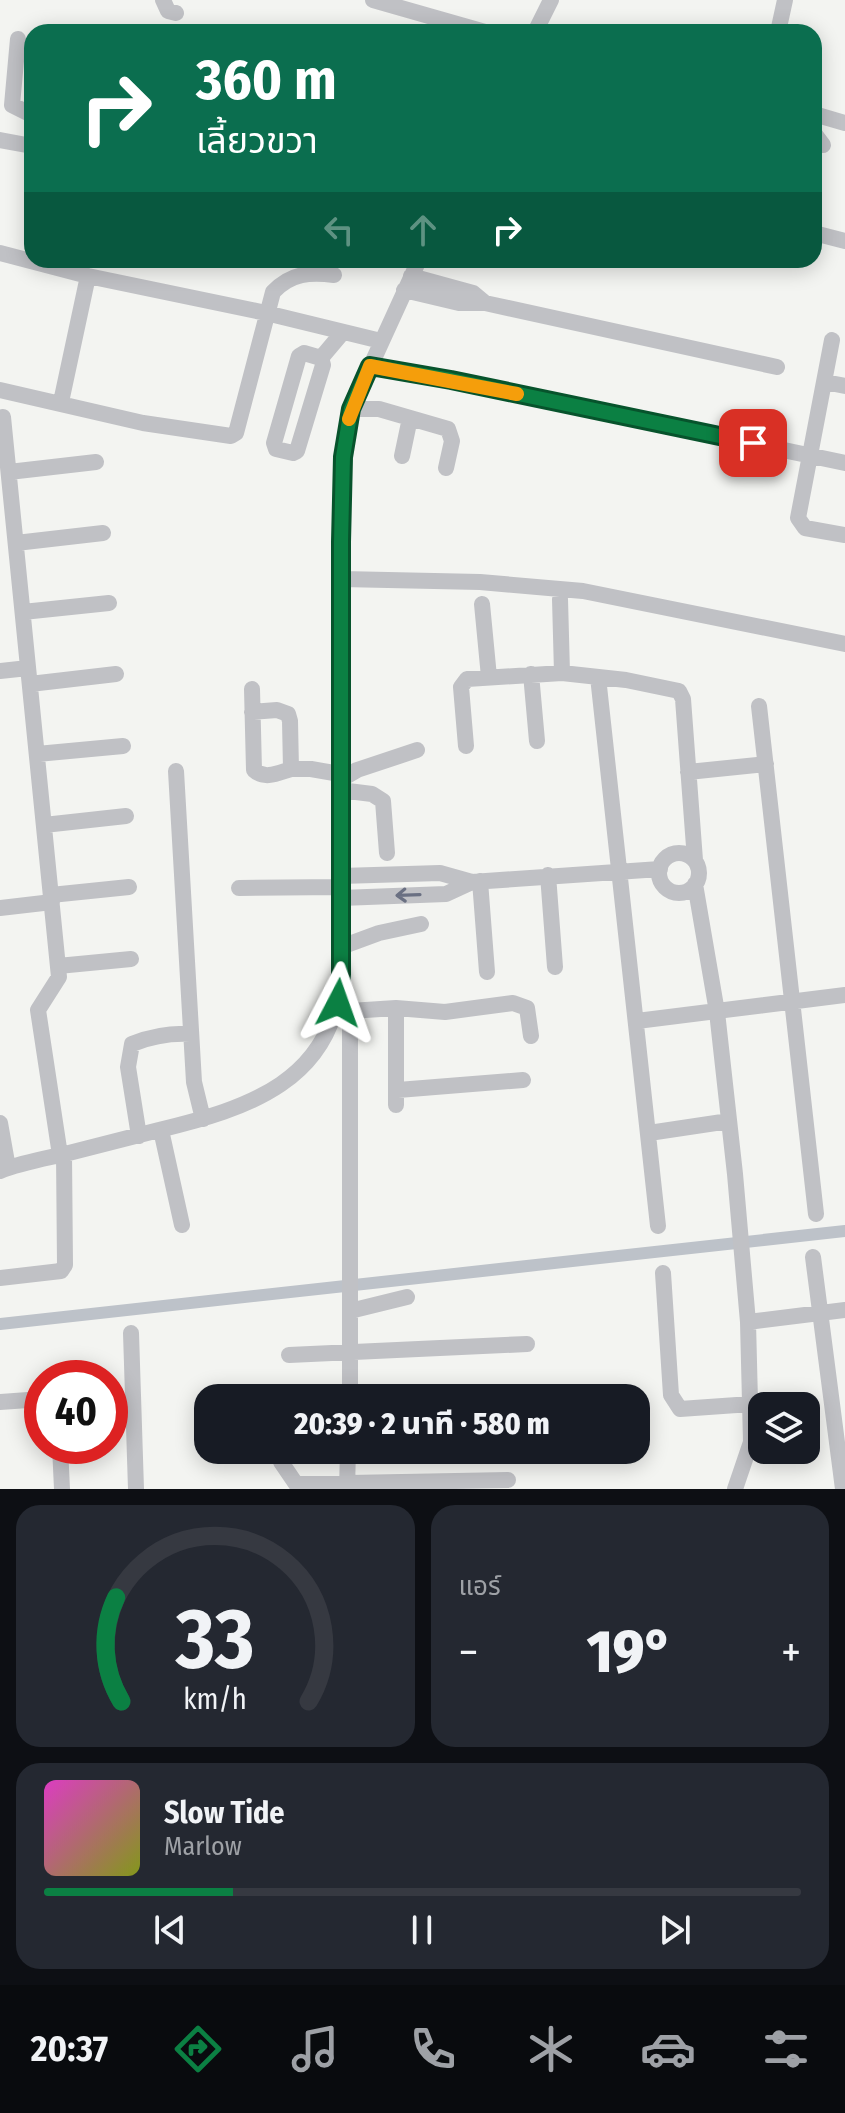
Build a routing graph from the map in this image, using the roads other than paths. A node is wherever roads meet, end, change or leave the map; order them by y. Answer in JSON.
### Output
{"nodes":[{"id":1,"x":163,"y":0,"type":"edge"},
{"id":2,"x":373,"y":0,"type":"edge"},
{"id":3,"x":551,"y":0,"type":"edge"},
{"id":4,"x":785,"y":0,"type":"edge"},
{"id":5,"x":176,"y":13,"type":"dead end"},
{"id":6,"x":457,"y":24,"type":"edge"},
{"id":7,"x":539,"y":24,"type":"edge"},
{"id":8,"x":780,"y":24,"type":"edge"},
{"id":9,"x":18,"y":39,"type":"dead end"},
{"id":10,"x":24,"y":111,"type":"edge"},
{"id":11,"x":822,"y":116,"type":"edge"},
{"id":12,"x":845,"y":123,"type":"edge"},
{"id":13,"x":0,"y":140,"type":"edge"},
{"id":14,"x":24,"y":144,"type":"edge"},
{"id":15,"x":822,"y":235,"type":"edge"},
{"id":16,"x":845,"y":241,"type":"edge"},
{"id":17,"x":0,"y":253,"type":"edge"},
{"id":18,"x":24,"y":259,"type":"edge"},
{"id":19,"x":57,"y":268,"type":"edge"},
{"id":20,"x":415,"y":268,"type":"edge"},
{"id":21,"x":334,"y":275,"type":"dead end"},
{"id":22,"x":88,"y":276,"type":"junction"},
{"id":23,"x":408,"y":283,"type":"junction"},
{"id":24,"x":266,"y":313,"type":"junction"},
{"id":25,"x":343,"y":332,"type":"junction"},
{"id":26,"x":832,"y":340,"type":"dead end"},
{"id":27,"x":381,"y":341,"type":"junction"},
{"id":28,"x":321,"y":358,"type":"junction"},
{"id":29,"x":370,"y":366,"type":"junction"},
{"id":30,"x":777,"y":367,"type":"dead end"},
{"id":31,"x":825,"y":382,"type":"junction"},
{"id":32,"x":845,"y":386,"type":"edge"},
{"id":33,"x":0,"y":390,"type":"edge"},
{"id":34,"x":61,"y":402,"type":"junction"},
{"id":35,"x":351,"y":409,"type":"junction"},
{"id":36,"x":3,"y":417,"type":"dead end"},
{"id":37,"x":410,"y":418,"type":"junction"},
{"id":38,"x":3,"y":447,"type":"edge"},
{"id":39,"x":402,"y":456,"type":"dead end"},
{"id":40,"x":811,"y":456,"type":"junction"},
{"id":41,"x":96,"y":462,"type":"dead end"},
{"id":42,"x":845,"y":463,"type":"edge"},
{"id":43,"x":446,"y":468,"type":"dead end"},
{"id":44,"x":9,"y":472,"type":"junction"},
{"id":45,"x":103,"y":533,"type":"dead end"},
{"id":46,"x":845,"y":535,"type":"edge"},
{"id":47,"x":16,"y":543,"type":"junction"},
{"id":48,"x":342,"y":579,"type":"junction"},
{"id":49,"x":560,"y":599,"type":"dead end"},
{"id":50,"x":109,"y":603,"type":"dead end"},
{"id":51,"x":482,"y":604,"type":"dead end"},
{"id":52,"x":23,"y":612,"type":"junction"},
{"id":53,"x":845,"y":644,"type":"edge"},
{"id":54,"x":0,"y":671,"type":"edge"},
{"id":55,"x":562,"y":673,"type":"junction"},
{"id":56,"x":116,"y":674,"type":"dead end"},
{"id":57,"x":531,"y":674,"type":"junction"},
{"id":58,"x":29,"y":676,"type":"junction"},
{"id":59,"x":489,"y":677,"type":"junction"},
{"id":60,"x":598,"y":677,"type":"junction"},
{"id":61,"x":252,"y":689,"type":"dead end"},
{"id":62,"x":759,"y":706,"type":"dead end"},
{"id":63,"x":252,"y":712,"type":"junction"},
{"id":64,"x":537,"y":741,"type":"dead end"},
{"id":65,"x":123,"y":746,"type":"dead end"},
{"id":66,"x":466,"y":746,"type":"dead end"},
{"id":67,"x":417,"y":750,"type":"dead end"},
{"id":68,"x":37,"y":754,"type":"junction"},
{"id":69,"x":766,"y":764,"type":"junction"},
{"id":70,"x":291,"y":769,"type":"junction"},
{"id":71,"x":176,"y":771,"type":"dead end"},
{"id":72,"x":688,"y":772,"type":"junction"},
{"id":73,"x":340,"y":781,"type":"junction"},
{"id":74,"x":126,"y":816,"type":"dead end"},
{"id":75,"x":44,"y":825,"type":"junction"},
{"id":76,"x":387,"y":853,"type":"dead end"},
{"id":77,"x":695,"y":860,"type":"junction"},
{"id":78,"x":660,"y":869,"type":"junction"},
{"id":79,"x":619,"y":871,"type":"junction"},
{"id":80,"x":548,"y":875,"type":"junction"},
{"id":81,"x":476,"y":881,"type":"junction"},
{"id":82,"x":695,"y":884,"type":"junction"},
{"id":83,"x":129,"y":887,"type":"dead end"},
{"id":84,"x":341,"y":887,"type":"junction"},
{"id":85,"x":239,"y":888,"type":"dead end"},
{"id":86,"x":51,"y":898,"type":"junction"},
{"id":87,"x":0,"y":908,"type":"edge"},
{"id":88,"x":421,"y":924,"type":"dead end"},
{"id":89,"x":341,"y":947,"type":"junction"},
{"id":90,"x":131,"y":959,"type":"dead end"},
{"id":91,"x":58,"y":966,"type":"junction"},
{"id":92,"x":555,"y":967,"type":"dead end"},
{"id":93,"x":487,"y":972,"type":"dead end"},
{"id":94,"x":845,"y":995,"type":"edge"},
{"id":95,"x":794,"y":1001,"type":"junction"},
{"id":96,"x":344,"y":1007,"type":"junction"},
{"id":97,"x":396,"y":1008,"type":"junction"},
{"id":98,"x":717,"y":1012,"type":"junction"},
{"id":99,"x":637,"y":1021,"type":"junction"},
{"id":100,"x":190,"y":1034,"type":"junction"},
{"id":101,"x":531,"y":1036,"type":"dead end"},
{"id":102,"x":523,"y":1080,"type":"dead end"},
{"id":103,"x":203,"y":1119,"type":"junction"},
{"id":104,"x":729,"y":1121,"type":"junction"},
{"id":105,"x":0,"y":1123,"type":"edge"},
{"id":106,"x":161,"y":1130,"type":"junction"},
{"id":107,"x":649,"y":1133,"type":"junction"},
{"id":108,"x":139,"y":1136,"type":"junction"},
{"id":109,"x":62,"y":1154,"type":"junction"},
{"id":110,"x":4,"y":1169,"type":"edge"},
{"id":111,"x":816,"y":1214,"type":"dead end"},
{"id":112,"x":182,"y":1225,"type":"dead end"},
{"id":113,"x":658,"y":1226,"type":"dead end"},
{"id":114,"x":813,"y":1257,"type":"dead end"},
{"id":115,"x":663,"y":1273,"type":"dead end"},
{"id":116,"x":0,"y":1278,"type":"edge"},
{"id":117,"x":407,"y":1297,"type":"dead end"},
{"id":118,"x":845,"y":1310,"type":"edge"},
{"id":119,"x":350,"y":1311,"type":"junction"},
{"id":120,"x":822,"y":1313,"type":"junction"},
{"id":121,"x":748,"y":1322,"type":"junction"},
{"id":122,"x":131,"y":1333,"type":"dead end"},
{"id":123,"x":527,"y":1344,"type":"dead end"},
{"id":124,"x":350,"y":1352,"type":"junction"},
{"id":125,"x":289,"y":1355,"type":"dead end"},
{"id":126,"x":350,"y":1384,"type":"edge"},
{"id":127,"x":751,"y":1392,"type":"edge"},
{"id":128,"x":24,"y":1400,"type":"edge"},
{"id":129,"x":0,"y":1402,"type":"edge"},
{"id":130,"x":748,"y":1404,"type":"edge"},
{"id":131,"x":748,"y":1451,"type":"edge"},
{"id":132,"x":61,"y":1464,"type":"edge"},
{"id":133,"x":282,"y":1464,"type":"edge"},
{"id":134,"x":348,"y":1464,"type":"edge"},
{"id":135,"x":508,"y":1480,"type":"dead end"},
{"id":136,"x":347,"y":1486,"type":"edge"},
{"id":137,"x":62,"y":1489,"type":"edge"},
{"id":138,"x":136,"y":1489,"type":"edge"},
{"id":139,"x":735,"y":1489,"type":"edge"},
{"id":140,"x":843,"y":1489,"type":"edge"}],
"edges":[{"from":1,"to":5,"type":"street"},
{"from":2,"to":6,"type":"street"},
{"from":3,"to":7,"type":"street"},
{"from":4,"to":8,"type":"street"},
{"from":9,"to":10,"type":"street"},
{"from":11,"to":12,"type":"street"},
{"from":13,"to":14,"type":"street"},
{"from":15,"to":16,"type":"street"},
{"from":17,"to":18,"type":"street"},
{"from":19,"to":22,"type":"street"},
{"from":20,"to":23,"type":"street"},
{"from":21,"to":24,"type":"street"},
{"from":22,"to":24,"type":"street"},
{"from":22,"to":34,"type":"street"},
{"from":23,"to":27,"type":"street"},
{"from":23,"to":30,"type":"street"},
{"from":24,"to":25,"type":"street"},
{"from":24,"to":34,"type":"street"},
{"from":25,"to":27,"type":"street"},
{"from":25,"to":28,"type":"street"},
{"from":26,"to":31,"type":"street"},
{"from":27,"to":29,"type":"street"},
{"from":28,"to":28,"type":"street"},
{"from":29,"to":35,"type":"street"},
{"from":29,"to":40,"type":"street"},
{"from":31,"to":32,"type":"street"},
{"from":31,"to":40,"type":"street"},
{"from":33,"to":34,"type":"street"},
{"from":35,"to":37,"type":"street"},
{"from":35,"to":48,"type":"street"},
{"from":36,"to":38,"type":"street"},
{"from":37,"to":39,"type":"street"},
{"from":37,"to":43,"type":"street"},
{"from":38,"to":44,"type":"street"},
{"from":40,"to":42,"type":"street"},
{"from":40,"to":46,"type":"street"},
{"from":41,"to":44,"type":"street"},
{"from":44,"to":47,"type":"street"},
{"from":45,"to":47,"type":"street"},
{"from":47,"to":52,"type":"street"},
{"from":48,"to":53,"type":"street"},
{"from":48,"to":73,"type":"street"},
{"from":49,"to":55,"type":"street"},
{"from":50,"to":52,"type":"street"},
{"from":51,"to":59,"type":"street"},
{"from":52,"to":58,"type":"street"},
{"from":54,"to":58,"type":"street"},
{"from":55,"to":57,"type":"street"},
{"from":55,"to":60,"type":"street"},
{"from":56,"to":58,"type":"street"},
{"from":57,"to":59,"type":"street"},
{"from":57,"to":64,"type":"street"},
{"from":58,"to":68,"type":"street"},
{"from":59,"to":66,"type":"street"},
{"from":60,"to":72,"type":"street"},
{"from":60,"to":79,"type":"street"},
{"from":61,"to":63,"type":"street"},
{"from":62,"to":69,"type":"street"},
{"from":63,"to":70,"type":"street"},
{"from":63,"to":70,"type":"street"},
{"from":65,"to":68,"type":"street"},
{"from":67,"to":73,"type":"street"},
{"from":68,"to":75,"type":"street"},
{"from":69,"to":72,"type":"street"},
{"from":69,"to":95,"type":"street"},
{"from":70,"to":73,"type":"street"},
{"from":71,"to":100,"type":"street"},
{"from":72,"to":77,"type":"street"},
{"from":73,"to":76,"type":"street"},
{"from":73,"to":84,"type":"street"},
{"from":74,"to":75,"type":"street"},
{"from":75,"to":86,"type":"street"},
{"from":77,"to":78,"type":"street"},
{"from":77,"to":82,"type":"street"},
{"from":78,"to":79,"type":"street"},
{"from":78,"to":82,"type":"street"},
{"from":79,"to":80,"type":"street"},
{"from":79,"to":99,"type":"street"},
{"from":80,"to":81,"type":"street"},
{"from":80,"to":92,"type":"street"},
{"from":81,"to":84,"type":"street"},
{"from":81,"to":93,"type":"street"},
{"from":82,"to":98,"type":"street"},
{"from":83,"to":86,"type":"street"},
{"from":84,"to":85,"type":"street"},
{"from":84,"to":89,"type":"street"},
{"from":86,"to":87,"type":"street"},
{"from":86,"to":91,"type":"street"},
{"from":88,"to":89,"type":"street"},
{"from":89,"to":96,"type":"street"},
{"from":90,"to":91,"type":"street"},
{"from":91,"to":109,"type":"street"},
{"from":94,"to":95,"type":"street"},
{"from":95,"to":98,"type":"street"},
{"from":95,"to":111,"type":"street"},
{"from":96,"to":97,"type":"street"},
{"from":96,"to":103,"type":"street"},
{"from":96,"to":119,"type":"street"},
{"from":97,"to":101,"type":"street"},
{"from":97,"to":102,"type":"street"},
{"from":98,"to":99,"type":"street"},
{"from":98,"to":104,"type":"street"},
{"from":99,"to":107,"type":"street"},
{"from":100,"to":103,"type":"street"},
{"from":100,"to":108,"type":"street"},
{"from":103,"to":106,"type":"street"},
{"from":104,"to":107,"type":"street"},
{"from":104,"to":121,"type":"street"},
{"from":105,"to":110,"type":"street"},
{"from":106,"to":108,"type":"street"},
{"from":106,"to":112,"type":"street"},
{"from":107,"to":113,"type":"street"},
{"from":108,"to":109,"type":"street"},
{"from":109,"to":110,"type":"street"},
{"from":109,"to":116,"type":"street"},
{"from":114,"to":120,"type":"street"},
{"from":115,"to":130,"type":"street"},
{"from":117,"to":119,"type":"street"},
{"from":118,"to":120,"type":"street"},
{"from":119,"to":124,"type":"street"},
{"from":120,"to":121,"type":"street"},
{"from":120,"to":140,"type":"street"},
{"from":121,"to":127,"type":"street"},
{"from":122,"to":138,"type":"street"},
{"from":123,"to":124,"type":"street"},
{"from":124,"to":125,"type":"street"},
{"from":124,"to":126,"type":"street"},
{"from":128,"to":129,"type":"street"},
{"from":131,"to":139,"type":"street"},
{"from":132,"to":137,"type":"street"},
{"from":133,"to":136,"type":"street"},
{"from":134,"to":136,"type":"street"},
{"from":135,"to":136,"type":"street"}]}
